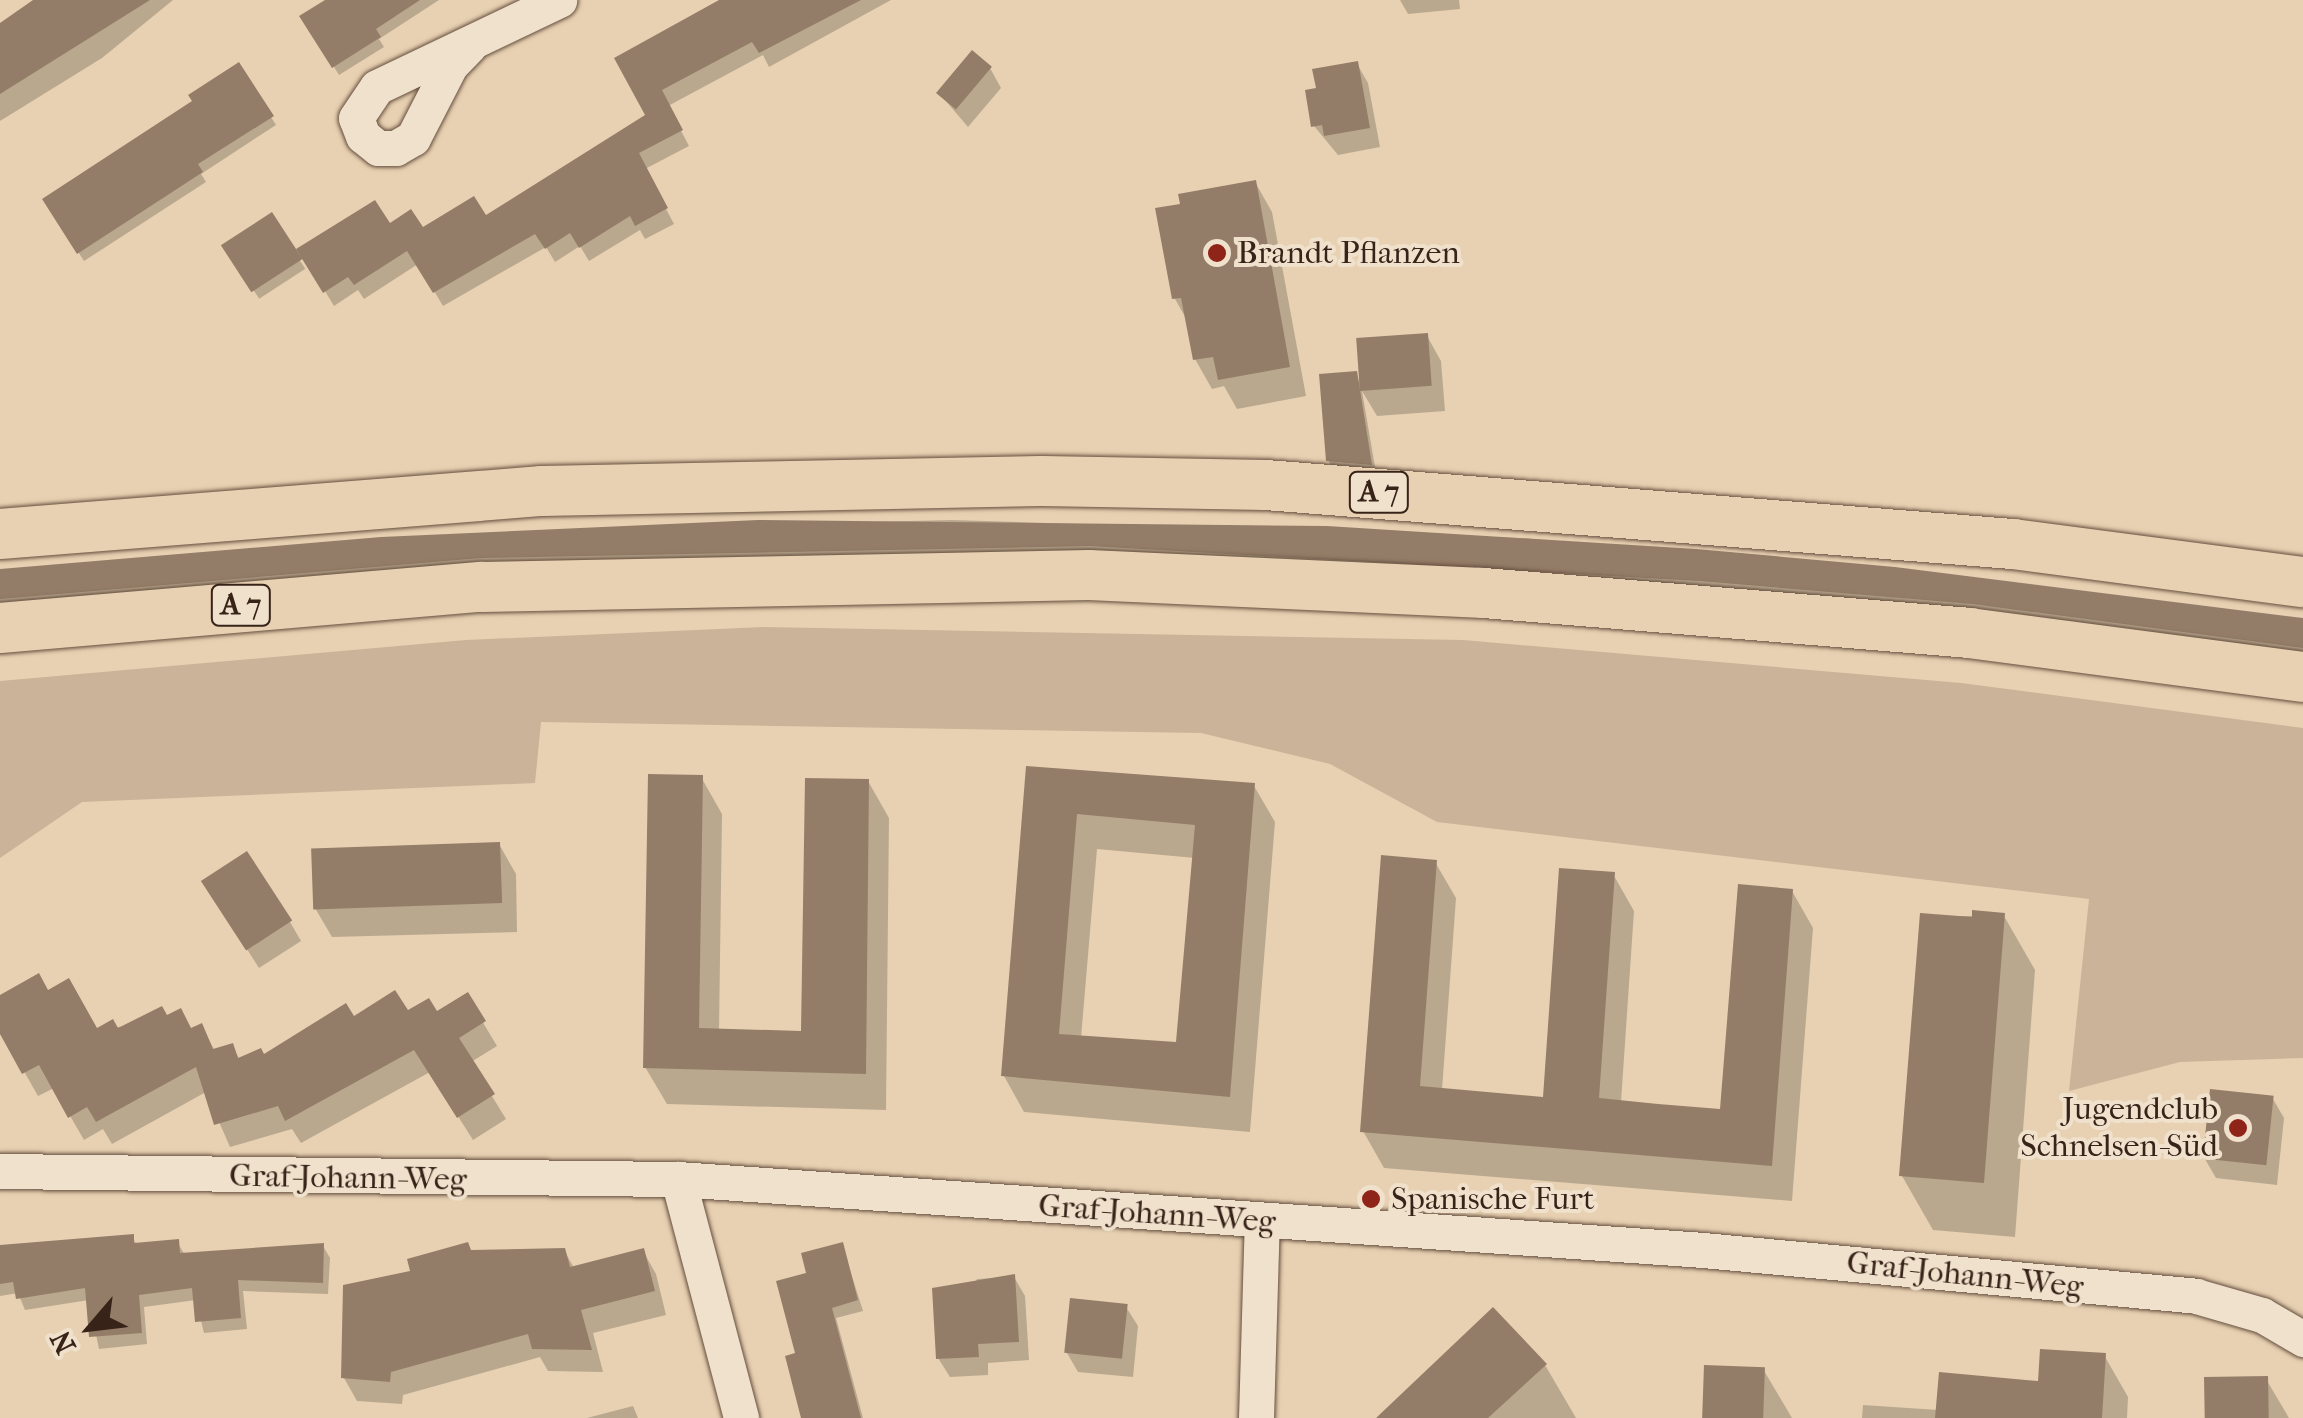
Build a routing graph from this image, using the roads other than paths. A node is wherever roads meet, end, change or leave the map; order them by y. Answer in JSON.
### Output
{"nodes":[{"id":1,"x":559,"y":0,"type":"edge"},
{"id":2,"x":506,"y":12,"type":"edge"},
{"id":3,"x":469,"y":46,"type":"dead end"},
{"id":4,"x":0,"y":534,"type":"edge"},
{"id":5,"x":2303,"y":582,"type":"edge"},
{"id":6,"x":0,"y":628,"type":"edge"},
{"id":7,"x":2303,"y":676,"type":"edge"},
{"id":8,"x":0,"y":1171,"type":"edge"},
{"id":9,"x":678,"y":1180,"type":"junction"},
{"id":10,"x":1262,"y":1222,"type":"junction"},
{"id":11,"x":2303,"y":1338,"type":"edge"},
{"id":12,"x":741,"y":1418,"type":"edge"},
{"id":13,"x":1256,"y":1418,"type":"edge"}],
"edges":[{"from":1,"to":2,"type":"street"},
{"from":2,"to":3,"type":"street"},
{"from":4,"to":5,"type":"highway","number":"A 7"},
{"from":6,"to":7,"type":"highway","number":"A 7"},
{"from":8,"to":9,"type":"street","name":"Graf-Johann-Weg"},
{"from":9,"to":10,"type":"street","name":"Graf-Johann-Weg"},
{"from":9,"to":12,"type":"street"},
{"from":10,"to":11,"type":"street","name":"Graf-Johann-Weg"},
{"from":10,"to":13,"type":"street"}]}
